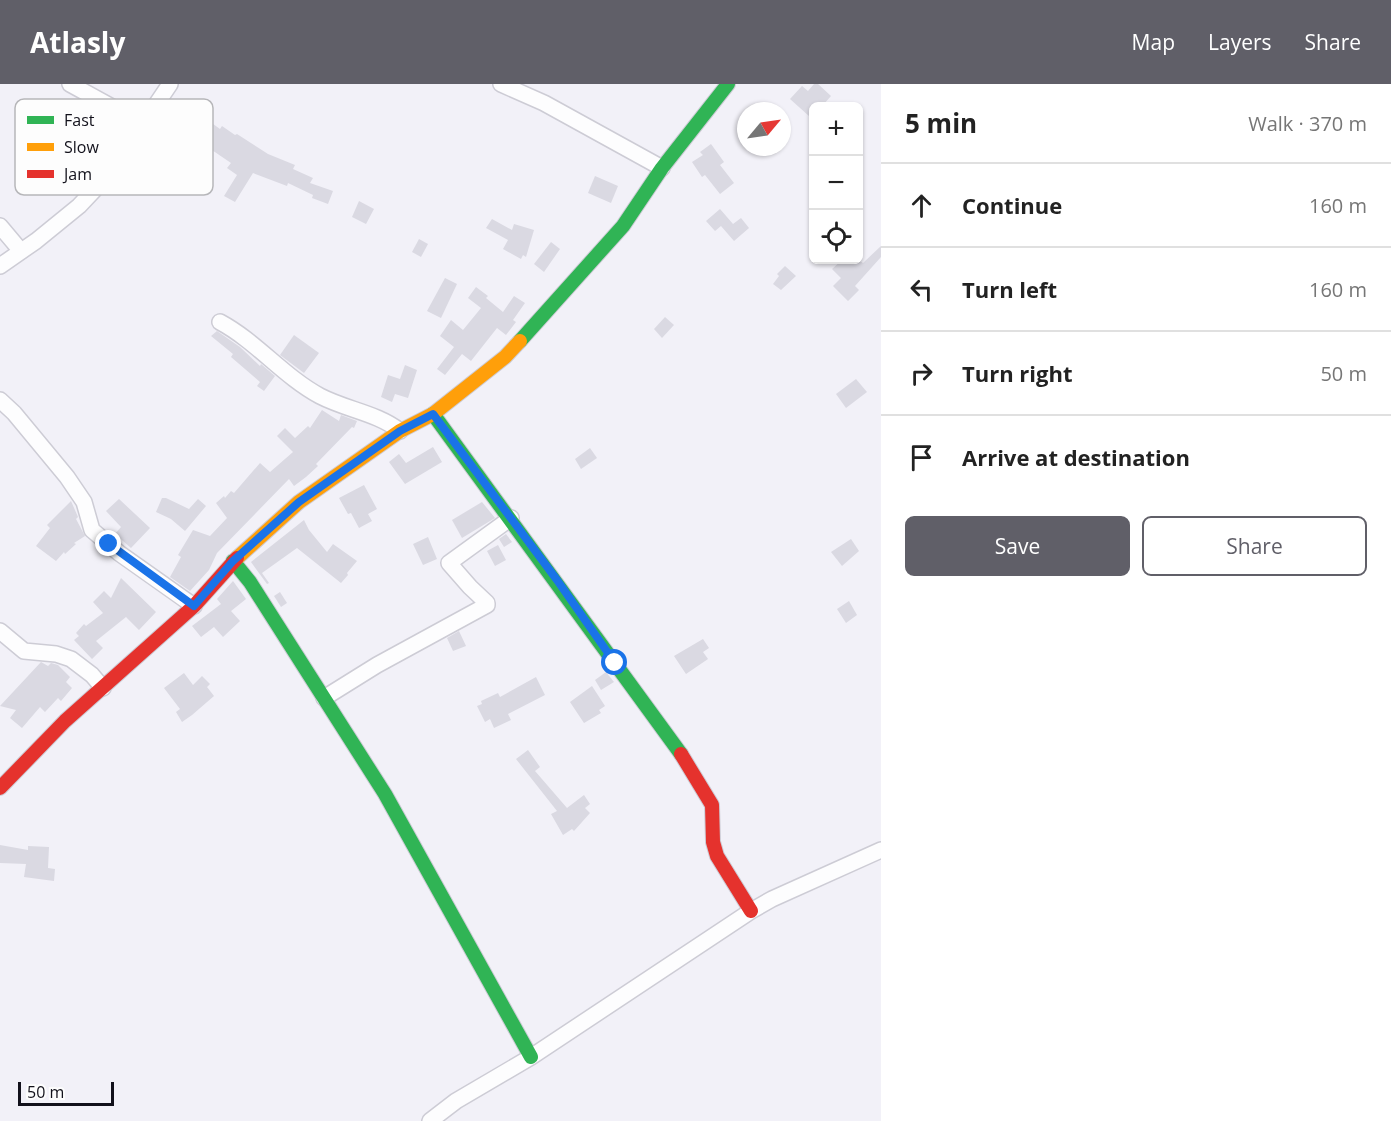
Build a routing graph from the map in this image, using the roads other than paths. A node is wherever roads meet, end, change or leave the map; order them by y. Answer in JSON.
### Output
{"nodes":[{"id":1,"x":70,"y":84,"type":"edge"},
{"id":2,"x":171,"y":84,"type":"edge"},
{"id":3,"x":501,"y":84,"type":"edge"},
{"id":4,"x":728,"y":84,"type":"edge"},
{"id":5,"x":97,"y":99,"type":"edge"},
{"id":6,"x":160,"y":99,"type":"edge"},
{"id":7,"x":662,"y":168,"type":"junction"},
{"id":8,"x":89,"y":195,"type":"edge"},
{"id":9,"x":0,"y":226,"type":"edge"},
{"id":10,"x":21,"y":251,"type":"junction"},
{"id":11,"x":0,"y":266,"type":"edge"},
{"id":12,"x":220,"y":322,"type":"dead end"},
{"id":13,"x":0,"y":400,"type":"edge"},
{"id":14,"x":433,"y":414,"type":"junction"},
{"id":15,"x":400,"y":431,"type":"junction"},
{"id":16,"x":511,"y":518,"type":"junction"},
{"id":17,"x":233,"y":561,"type":"junction"},
{"id":18,"x":194,"y":606,"type":"junction"},
{"id":19,"x":0,"y":631,"type":"edge"},
{"id":20,"x":103,"y":688,"type":"junction"},
{"id":21,"x":324,"y":698,"type":"junction"},
{"id":22,"x":0,"y":788,"type":"edge"},
{"id":23,"x":881,"y":850,"type":"edge"},
{"id":24,"x":751,"y":911,"type":"junction"},
{"id":25,"x":531,"y":1057,"type":"junction"},
{"id":26,"x":430,"y":1121,"type":"edge"}],
"edges":[{"from":1,"to":5,"type":"street"},
{"from":2,"to":6,"type":"street"},
{"from":3,"to":7,"type":"street"},
{"from":4,"to":7,"type":"street"},
{"from":7,"to":14,"type":"street"},
{"from":8,"to":10,"type":"street"},
{"from":9,"to":10,"type":"street"},
{"from":10,"to":11,"type":"street"},
{"from":12,"to":15,"type":"street"},
{"from":13,"to":18,"type":"street"},
{"from":14,"to":15,"type":"street"},
{"from":14,"to":16,"type":"street"},
{"from":15,"to":17,"type":"street"},
{"from":16,"to":21,"type":"street"},
{"from":16,"to":24,"type":"street"},
{"from":17,"to":18,"type":"street"},
{"from":17,"to":21,"type":"street"},
{"from":18,"to":20,"type":"street"},
{"from":19,"to":20,"type":"street"},
{"from":20,"to":22,"type":"street"},
{"from":21,"to":25,"type":"street"},
{"from":23,"to":24,"type":"street"},
{"from":24,"to":25,"type":"street"},
{"from":25,"to":26,"type":"street"}]}
